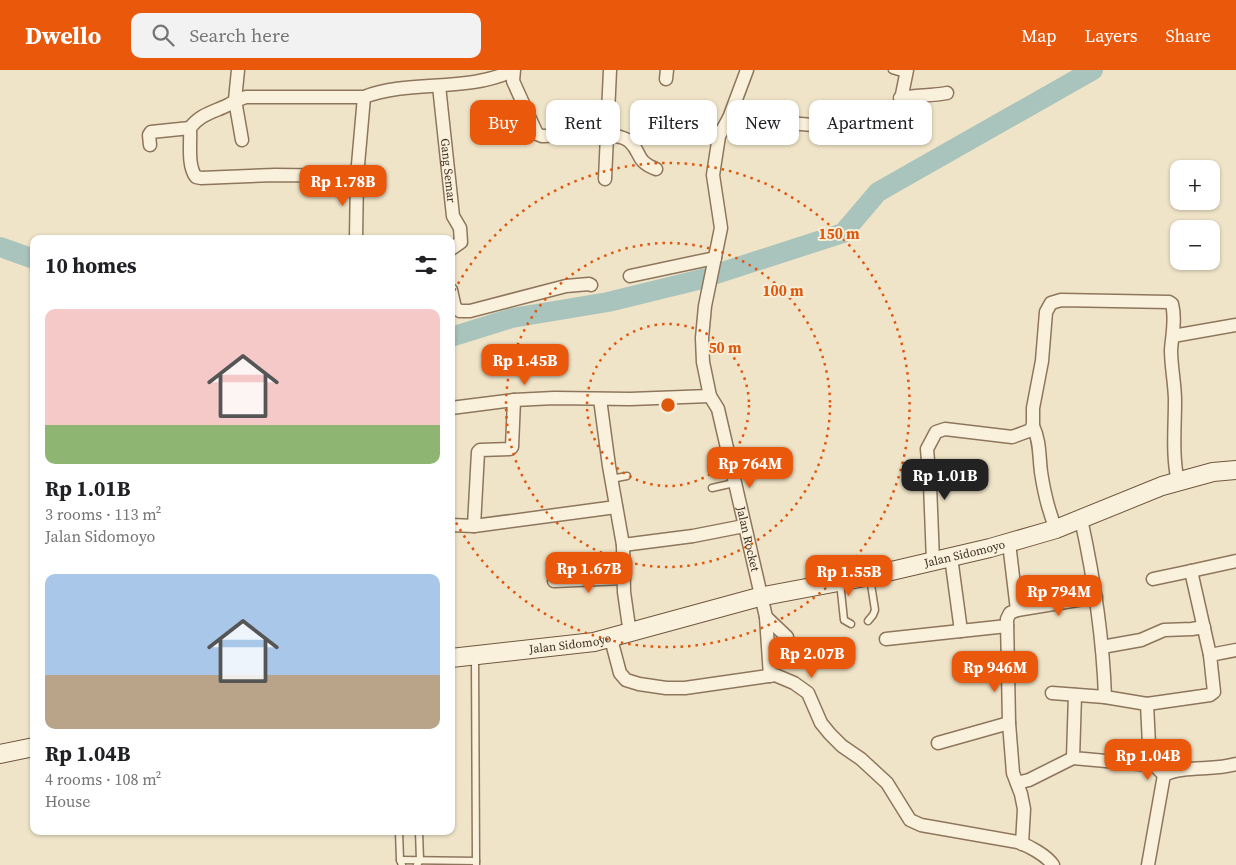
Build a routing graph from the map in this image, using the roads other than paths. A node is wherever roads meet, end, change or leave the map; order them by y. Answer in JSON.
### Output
{"nodes":[{"id":1,"x":238,"y":70,"type":"edge"},
{"id":2,"x":610,"y":70,"type":"edge"},
{"id":3,"x":747,"y":70,"type":"edge"},
{"id":4,"x":892,"y":70,"type":"edge"},
{"id":5,"x":906,"y":72,"type":"edge"},
{"id":6,"x":439,"y":86,"type":"junction"},
{"id":7,"x":947,"y":93,"type":"dead end"},
{"id":8,"x":364,"y":97,"type":"junction"},
{"id":9,"x":900,"y":98,"type":"junction"},
{"id":10,"x":235,"y":100,"type":"junction"},
{"id":11,"x":608,"y":100,"type":"edge"},
{"id":12,"x":736,"y":100,"type":"edge"},
{"id":13,"x":727,"y":123,"type":"edge"},
{"id":14,"x":799,"y":124,"type":"edge"},
{"id":15,"x":190,"y":128,"type":"junction"},
{"id":16,"x":546,"y":136,"type":"edge"},
{"id":17,"x":620,"y":139,"type":"edge"},
{"id":18,"x":242,"y":140,"type":"dead end"},
{"id":19,"x":150,"y":145,"type":"dead end"},
{"id":20,"x":606,"y":145,"type":"edge"},
{"id":21,"x":656,"y":169,"type":"dead end"},
{"id":22,"x":357,"y":176,"type":"junction"},
{"id":23,"x":605,"y":179,"type":"dead end"},
{"id":24,"x":356,"y":235,"type":"edge"},
{"id":25,"x":455,"y":246,"type":"edge"},
{"id":26,"x":715,"y":258,"type":"junction"},
{"id":27,"x":630,"y":276,"type":"dead end"},
{"id":28,"x":591,"y":286,"type":"dead end"},
{"id":29,"x":455,"y":308,"type":"edge"},
{"id":30,"x":1236,"y":325,"type":"edge"},
{"id":31,"x":1173,"y":336,"type":"junction"},
{"id":32,"x":710,"y":396,"type":"junction"},
{"id":33,"x":600,"y":399,"type":"junction"},
{"id":34,"x":514,"y":400,"type":"junction"},
{"id":35,"x":455,"y":407,"type":"edge"},
{"id":36,"x":1033,"y":426,"type":"junction"},
{"id":37,"x":1236,"y":470,"type":"edge"},
{"id":38,"x":628,"y":476,"type":"dead end"},
{"id":39,"x":611,"y":479,"type":"junction"},
{"id":40,"x":1178,"y":482,"type":"junction"},
{"id":41,"x":734,"y":483,"type":"junction"},
{"id":42,"x":712,"y":488,"type":"dead end"},
{"id":43,"x":616,"y":507,"type":"junction"},
{"id":44,"x":1081,"y":520,"type":"junction"},
{"id":45,"x":455,"y":525,"type":"edge"},
{"id":46,"x":474,"y":526,"type":"junction"},
{"id":47,"x":744,"y":526,"type":"junction"},
{"id":48,"x":1056,"y":529,"type":"junction"},
{"id":49,"x":1009,"y":543,"type":"junction"},
{"id":50,"x":622,"y":545,"type":"junction"},
{"id":51,"x":952,"y":556,"type":"junction"},
{"id":52,"x":933,"y":561,"type":"junction"},
{"id":53,"x":1236,"y":561,"type":"edge"},
{"id":54,"x":1191,"y":571,"type":"junction"},
{"id":55,"x":870,"y":576,"type":"junction"},
{"id":56,"x":624,"y":578,"type":"junction"},
{"id":57,"x":1153,"y":579,"type":"dead end"},
{"id":58,"x":554,"y":581,"type":"dead end"},
{"id":59,"x":840,"y":582,"type":"junction"},
{"id":60,"x":762,"y":597,"type":"junction"},
{"id":61,"x":1096,"y":597,"type":"junction"},
{"id":62,"x":1017,"y":610,"type":"junction"},
{"id":63,"x":766,"y":617,"type":"junction"},
{"id":64,"x":868,"y":621,"type":"dead end"},
{"id":65,"x":851,"y":624,"type":"dead end"},
{"id":66,"x":1007,"y":626,"type":"junction"},
{"id":67,"x":1204,"y":627,"type":"junction"},
{"id":68,"x":961,"y":630,"type":"junction"},
{"id":69,"x":630,"y":634,"type":"junction"},
{"id":70,"x":788,"y":637,"type":"dead end"},
{"id":71,"x":611,"y":639,"type":"junction"},
{"id":72,"x":886,"y":639,"type":"dead end"},
{"id":73,"x":1102,"y":647,"type":"junction"},
{"id":74,"x":1236,"y":650,"type":"edge"},
{"id":75,"x":1210,"y":655,"type":"junction"},
{"id":76,"x":475,"y":656,"type":"junction"},
{"id":77,"x":455,"y":658,"type":"edge"},
{"id":78,"x":770,"y":676,"type":"junction"},
{"id":79,"x":1052,"y":693,"type":"dead end"},
{"id":80,"x":1075,"y":695,"type":"junction"},
{"id":81,"x":1105,"y":698,"type":"junction"},
{"id":82,"x":1147,"y":704,"type":"junction"},
{"id":83,"x":1009,"y":723,"type":"junction"},
{"id":84,"x":938,"y":743,"type":"dead end"},
{"id":85,"x":30,"y":748,"type":"edge"},
{"id":86,"x":0,"y":754,"type":"edge"},
{"id":87,"x":1073,"y":758,"type":"junction"},
{"id":88,"x":1236,"y":764,"type":"edge"},
{"id":89,"x":1150,"y":765,"type":"junction"},
{"id":90,"x":1164,"y":775,"type":"junction"},
{"id":91,"x":1016,"y":784,"type":"junction"},
{"id":92,"x":399,"y":835,"type":"edge"},
{"id":93,"x":419,"y":835,"type":"edge"},
{"id":94,"x":1022,"y":844,"type":"junction"},
{"id":95,"x":419,"y":862,"type":"edge"},
{"id":96,"x":401,"y":863,"type":"edge"},
{"id":97,"x":476,"y":863,"type":"edge"},
{"id":98,"x":1053,"y":865,"type":"edge"},
{"id":99,"x":1148,"y":865,"type":"edge"}],
"edges":[{"from":1,"to":10,"type":"street"},
{"from":2,"to":11,"type":"street"},
{"from":3,"to":12,"type":"street","name":"Jalan Rocket"},
{"from":4,"to":5,"type":"lane"},
{"from":5,"to":9,"type":"street"},
{"from":6,"to":8,"type":"street"},
{"from":6,"to":16,"type":"street"},
{"from":6,"to":25,"type":"street","name":"Gang Semar"},
{"from":7,"to":9,"type":"street"},
{"from":8,"to":10,"type":"street"},
{"from":8,"to":22,"type":"street"},
{"from":9,"to":14,"type":"street"},
{"from":10,"to":15,"type":"street"},
{"from":10,"to":18,"type":"street"},
{"from":13,"to":26,"type":"street","name":"Jalan Rocket"},
{"from":15,"to":19,"type":"street"},
{"from":15,"to":22,"type":"street"},
{"from":17,"to":21,"type":"street"},
{"from":20,"to":23,"type":"street"},
{"from":22,"to":24,"type":"street"},
{"from":26,"to":27,"type":"street"},
{"from":26,"to":32,"type":"street","name":"Jalan Rocket"},
{"from":28,"to":29,"type":"street"},
{"from":30,"to":31,"type":"street"},
{"from":31,"to":36,"type":"street"},
{"from":31,"to":40,"type":"street"},
{"from":32,"to":33,"type":"street"},
{"from":32,"to":41,"type":"street","name":"Jalan Rocket"},
{"from":33,"to":34,"type":"street"},
{"from":33,"to":39,"type":"street"},
{"from":34,"to":35,"type":"street"},
{"from":34,"to":46,"type":"street"},
{"from":36,"to":48,"type":"street"},
{"from":36,"to":52,"type":"street"},
{"from":37,"to":40,"type":"main road","name":"Jalan Sidomoyo"},
{"from":38,"to":39,"type":"lane"},
{"from":39,"to":43,"type":"street"},
{"from":40,"to":44,"type":"main road","name":"Jalan Sidomoyo"},
{"from":41,"to":42,"type":"lane"},
{"from":41,"to":47,"type":"street","name":"Jalan Rocket"},
{"from":43,"to":46,"type":"street"},
{"from":43,"to":50,"type":"street"},
{"from":44,"to":48,"type":"main road","name":"Jalan Sidomoyo"},
{"from":44,"to":61,"type":"street"},
{"from":45,"to":46,"type":"street"},
{"from":47,"to":50,"type":"street"},
{"from":47,"to":60,"type":"street","name":"Jalan Rocket"},
{"from":48,"to":49,"type":"main road","name":"Jalan Sidomoyo"},
{"from":49,"to":51,"type":"main road","name":"Jalan Sidomoyo"},
{"from":49,"to":62,"type":"street"},
{"from":50,"to":56,"type":"street"},
{"from":51,"to":52,"type":"main road","name":"Jalan Sidomoyo"},
{"from":51,"to":68,"type":"street"},
{"from":52,"to":55,"type":"main road","name":"Jalan Sidomoyo"},
{"from":53,"to":54,"type":"street"},
{"from":54,"to":57,"type":"street"},
{"from":54,"to":67,"type":"street"},
{"from":55,"to":59,"type":"main road","name":"Jalan Sidomoyo"},
{"from":55,"to":64,"type":"lane"},
{"from":56,"to":58,"type":"street"},
{"from":56,"to":69,"type":"street"},
{"from":59,"to":60,"type":"main road","name":"Jalan Sidomoyo"},
{"from":59,"to":65,"type":"lane"},
{"from":60,"to":63,"type":"street","name":"Jalan Rocket"},
{"from":60,"to":69,"type":"main road","name":"Jalan Sidomoyo"},
{"from":61,"to":62,"type":"street"},
{"from":61,"to":73,"type":"street"},
{"from":62,"to":66,"type":"street"},
{"from":63,"to":70,"type":"street"},
{"from":63,"to":78,"type":"street","name":"Jalan Rocket"},
{"from":66,"to":68,"type":"street"},
{"from":66,"to":83,"type":"street"},
{"from":67,"to":73,"type":"street"},
{"from":67,"to":75,"type":"street"},
{"from":68,"to":72,"type":"street"},
{"from":69,"to":71,"type":"main road","name":"Jalan Sidomoyo"},
{"from":71,"to":76,"type":"main road","name":"Jalan Sidomoyo"},
{"from":71,"to":78,"type":"street"},
{"from":73,"to":81,"type":"street"},
{"from":74,"to":75,"type":"street"},
{"from":75,"to":82,"type":"street"},
{"from":76,"to":77,"type":"main road","name":"Jalan Sidomoyo"},
{"from":76,"to":97,"type":"lane"},
{"from":78,"to":94,"type":"street"},
{"from":79,"to":80,"type":"street"},
{"from":80,"to":81,"type":"street"},
{"from":80,"to":87,"type":"street"},
{"from":81,"to":82,"type":"street"},
{"from":82,"to":89,"type":"street"},
{"from":83,"to":84,"type":"street"},
{"from":83,"to":91,"type":"street"},
{"from":85,"to":86,"type":"main road"},
{"from":87,"to":89,"type":"street"},
{"from":87,"to":91,"type":"street"},
{"from":88,"to":90,"type":"street"},
{"from":89,"to":90,"type":"street"},
{"from":90,"to":99,"type":"street"},
{"from":91,"to":94,"type":"street"},
{"from":92,"to":96,"type":"lane"},
{"from":93,"to":95,"type":"lane"},
{"from":94,"to":98,"type":"street"},
{"from":95,"to":96,"type":"lane"},
{"from":95,"to":97,"type":"lane"}]}
